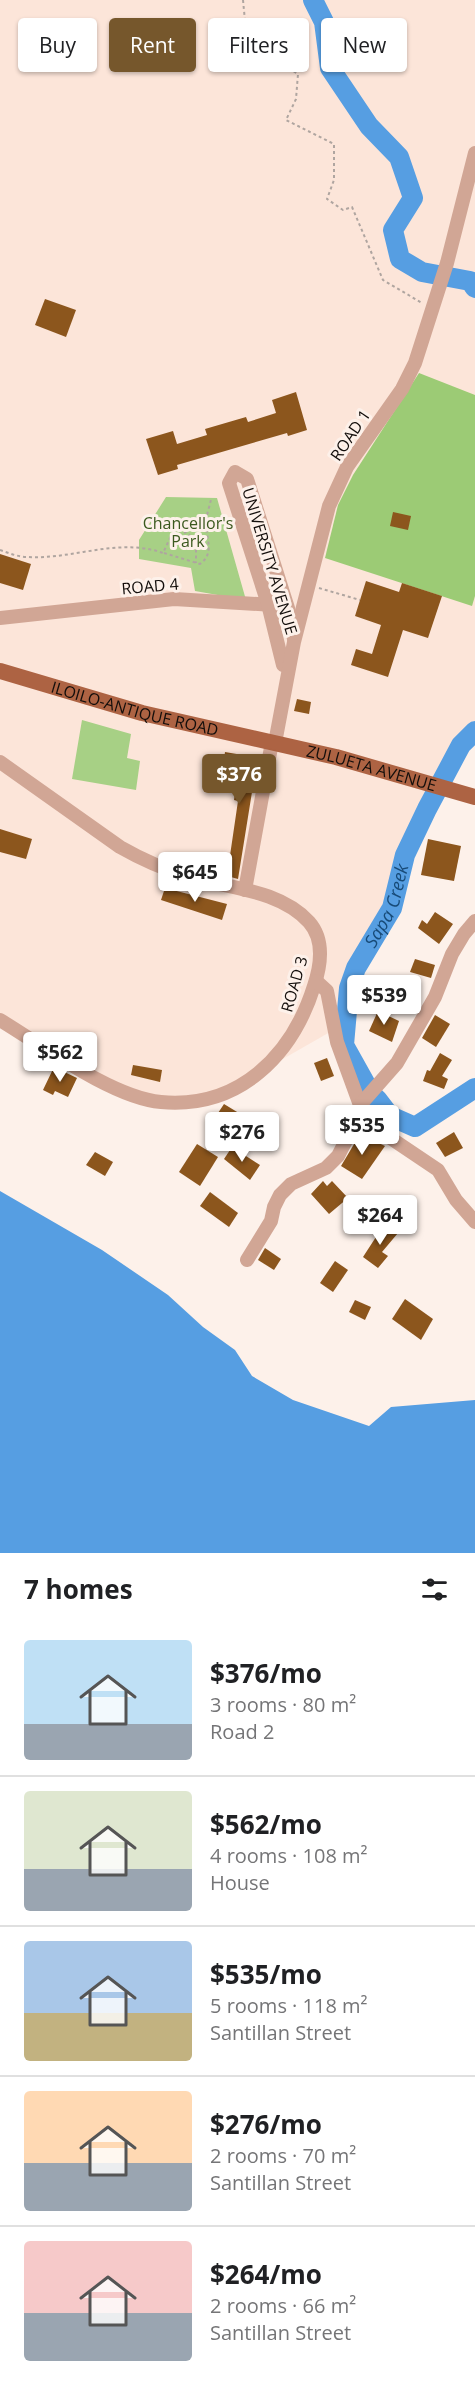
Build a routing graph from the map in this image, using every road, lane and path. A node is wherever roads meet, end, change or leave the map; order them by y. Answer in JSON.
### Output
{"nodes":[{"id":1,"x":243,"y":0,"type":"edge"},
{"id":2,"x":475,"y":153,"type":"edge"},
{"id":3,"x":433,"y":309,"type":"junction"},
{"id":4,"x":211,"y":499,"type":"dead end"},
{"id":5,"x":0,"y":550,"type":"edge"},
{"id":6,"x":163,"y":553,"type":"junction"},
{"id":7,"x":196,"y":563,"type":"junction"},
{"id":8,"x":308,"y":585,"type":"junction"},
{"id":9,"x":360,"y":600,"type":"dead end"},
{"id":10,"x":268,"y":604,"type":"junction"},
{"id":11,"x":295,"y":611,"type":"junction"},
{"id":12,"x":0,"y":618,"type":"edge"},
{"id":13,"x":292,"y":635,"type":"junction"},
{"id":14,"x":283,"y":665,"type":"junction"},
{"id":15,"x":0,"y":671,"type":"edge"},
{"id":16,"x":272,"y":742,"type":"junction"},
{"id":17,"x":0,"y":762,"type":"edge"},
{"id":18,"x":475,"y":797,"type":"edge"},
{"id":19,"x":245,"y":890,"type":"junction"},
{"id":20,"x":475,"y":921,"type":"edge"},
{"id":21,"x":316,"y":981,"type":"junction"},
{"id":22,"x":0,"y":1020,"type":"edge"},
{"id":23,"x":360,"y":1106,"type":"junction"},
{"id":24,"x":355,"y":1124,"type":"junction"},
{"id":25,"x":475,"y":1222,"type":"edge"},
{"id":26,"x":246,"y":1260,"type":"dead end"}],
"edges":[{"from":1,"to":3,"type":"path"},
{"from":2,"to":3,"type":"street","name":"ROAD 1"},
{"from":3,"to":8,"type":"street","name":"ROAD 1"},
{"from":4,"to":7,"type":"path"},
{"from":5,"to":6,"type":"path"},
{"from":6,"to":7,"type":"path"},
{"from":6,"to":7,"type":"path"},
{"from":8,"to":9,"type":"path"},
{"from":8,"to":11,"type":"street","name":"ROAD 1"},
{"from":10,"to":11,"type":"street","name":"ROAD 4"},
{"from":10,"to":11,"type":"street","name":"UNIVERSITY AVENUE"},
{"from":10,"to":12,"type":"street","name":"ROAD 4"},
{"from":10,"to":14,"type":"street","name":"UNIVERSITY AVENUE"},
{"from":11,"to":13,"type":"street","name":"ROAD 1"},
{"from":13,"to":14,"type":"street","name":"ROAD 1"},
{"from":13,"to":16,"type":"street","name":"ROAD 1"},
{"from":14,"to":16,"type":"street","name":"ROAD 1"},
{"from":15,"to":16,"type":"main road","name":"ILOILO-ANTIQUE ROAD"},
{"from":16,"to":18,"type":"main road","name":"ZULUETA AVENUE"},
{"from":16,"to":19,"type":"street"},
{"from":17,"to":19,"type":"street","name":"ROAD 3"},
{"from":19,"to":21,"type":"street","name":"ROAD 3"},
{"from":20,"to":23,"type":"street"},
{"from":21,"to":22,"type":"street","name":"ROAD 3"},
{"from":21,"to":23,"type":"street"},
{"from":23,"to":24,"type":"street"},
{"from":24,"to":25,"type":"street"},
{"from":24,"to":26,"type":"street"}]}
